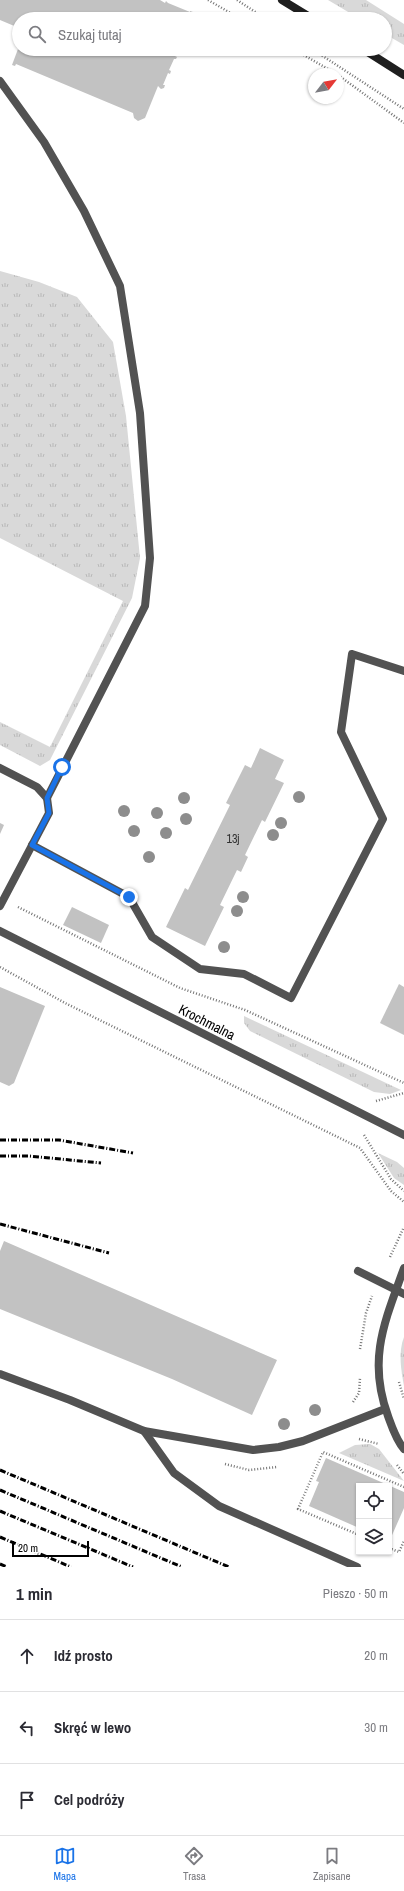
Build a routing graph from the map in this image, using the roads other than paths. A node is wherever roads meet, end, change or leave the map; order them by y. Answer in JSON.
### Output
{"nodes":[{"id":1,"x":282,"y":0,"type":"edge"},
{"id":2,"x":302,"y":12,"type":"edge"},
{"id":3,"x":374,"y":56,"type":"edge"},
{"id":4,"x":404,"y":75,"type":"edge"},
{"id":5,"x":0,"y":82,"type":"edge"},
{"id":6,"x":404,"y":671,"type":"edge"},
{"id":7,"x":0,"y":768,"type":"edge"},
{"id":8,"x":47,"y":798,"type":"junction"},
{"id":9,"x":32,"y":845,"type":"junction"},
{"id":10,"x":2,"y":903,"type":"edge"},
{"id":11,"x":0,"y":931,"type":"edge"},
{"id":12,"x":404,"y":1135,"type":"edge"},
{"id":13,"x":404,"y":1268,"type":"edge"},
{"id":14,"x":358,"y":1271,"type":"dead end"},
{"id":15,"x":396,"y":1290,"type":"junction"},
{"id":16,"x":404,"y":1294,"type":"edge"},
{"id":17,"x":0,"y":1374,"type":"edge"},
{"id":18,"x":385,"y":1409,"type":"junction"},
{"id":19,"x":144,"y":1431,"type":"junction"},
{"id":20,"x":404,"y":1449,"type":"edge"},
{"id":21,"x":357,"y":1567,"type":"edge"}],
"edges":[{"from":1,"to":2,"type":"main road"},
{"from":3,"to":4,"type":"main road"},
{"from":5,"to":8,"type":"street"},
{"from":6,"to":9,"type":"street"},
{"from":7,"to":8,"type":"street"},
{"from":8,"to":9,"type":"street"},
{"from":9,"to":10,"type":"street"},
{"from":11,"to":12,"type":"street","name":"Krochmalna"},
{"from":13,"to":15,"type":"street"},
{"from":14,"to":15,"type":"street"},
{"from":15,"to":16,"type":"street"},
{"from":15,"to":18,"type":"street"},
{"from":17,"to":19,"type":"street"},
{"from":18,"to":19,"type":"street"},
{"from":18,"to":20,"type":"street"},
{"from":19,"to":21,"type":"street"}]}
